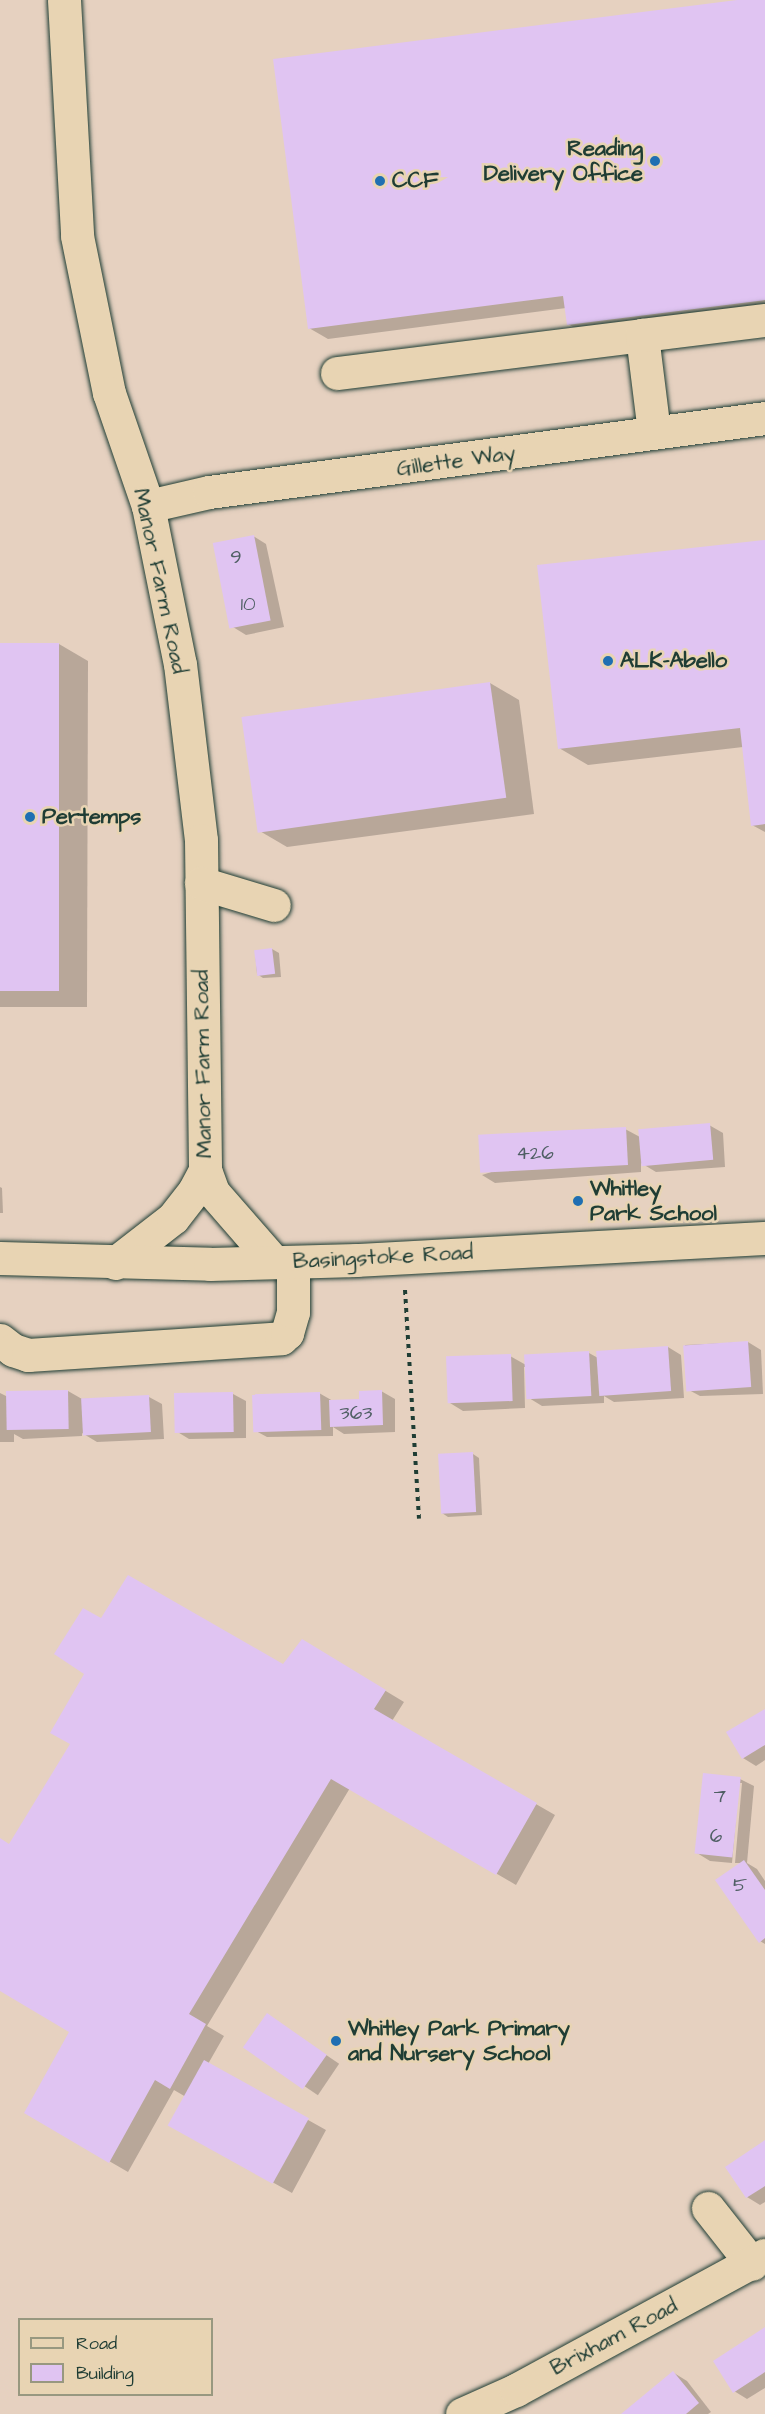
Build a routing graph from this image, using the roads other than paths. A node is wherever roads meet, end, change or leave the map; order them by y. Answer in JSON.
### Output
{"nodes":[{"id":1,"x":64,"y":0,"type":"edge"},
{"id":2,"x":765,"y":320,"type":"edge"},
{"id":3,"x":642,"y":335,"type":"junction"},
{"id":4,"x":337,"y":374,"type":"dead end"},
{"id":5,"x":765,"y":418,"type":"edge"},
{"id":6,"x":654,"y":432,"type":"junction"},
{"id":7,"x":147,"y":506,"type":"junction"},
{"id":8,"x":201,"y":883,"type":"junction"},
{"id":9,"x":274,"y":905,"type":"dead end"},
{"id":10,"x":205,"y":1170,"type":"junction"},
{"id":11,"x":765,"y":1238,"type":"edge"},
{"id":12,"x":0,"y":1258,"type":"edge"},
{"id":13,"x":283,"y":1262,"type":"junction"},
{"id":14,"x":115,"y":1263,"type":"junction"},
{"id":15,"x":0,"y":1340,"type":"edge"},
{"id":16,"x":708,"y":2208,"type":"dead end"},
{"id":17,"x":759,"y":2259,"type":"edge"},
{"id":18,"x":462,"y":2414,"type":"edge"}],
"edges":[{"from":1,"to":7,"type":"street","name":"Manor Farm Road"},
{"from":2,"to":3,"type":"street"},
{"from":3,"to":4,"type":"street"},
{"from":3,"to":6,"type":"street"},
{"from":5,"to":6,"type":"street","name":"Gillette Way"},
{"from":6,"to":7,"type":"street","name":"Gillette Way"},
{"from":7,"to":8,"type":"street","name":"Manor Farm Road"},
{"from":8,"to":9,"type":"street"},
{"from":8,"to":10,"type":"street","name":"Manor Farm Road"},
{"from":10,"to":13,"type":"street","name":"Manor Farm Road"},
{"from":10,"to":14,"type":"street","name":"Manor Farm Road"},
{"from":11,"to":13,"type":"street","name":"Basingstoke Road"},
{"from":12,"to":14,"type":"street","name":"Basingstoke Road"},
{"from":13,"to":14,"type":"street","name":"Basingstoke Road"},
{"from":13,"to":15,"type":"street"},
{"from":16,"to":17,"type":"street"},
{"from":17,"to":18,"type":"street","name":"Brixham Road"}]}
